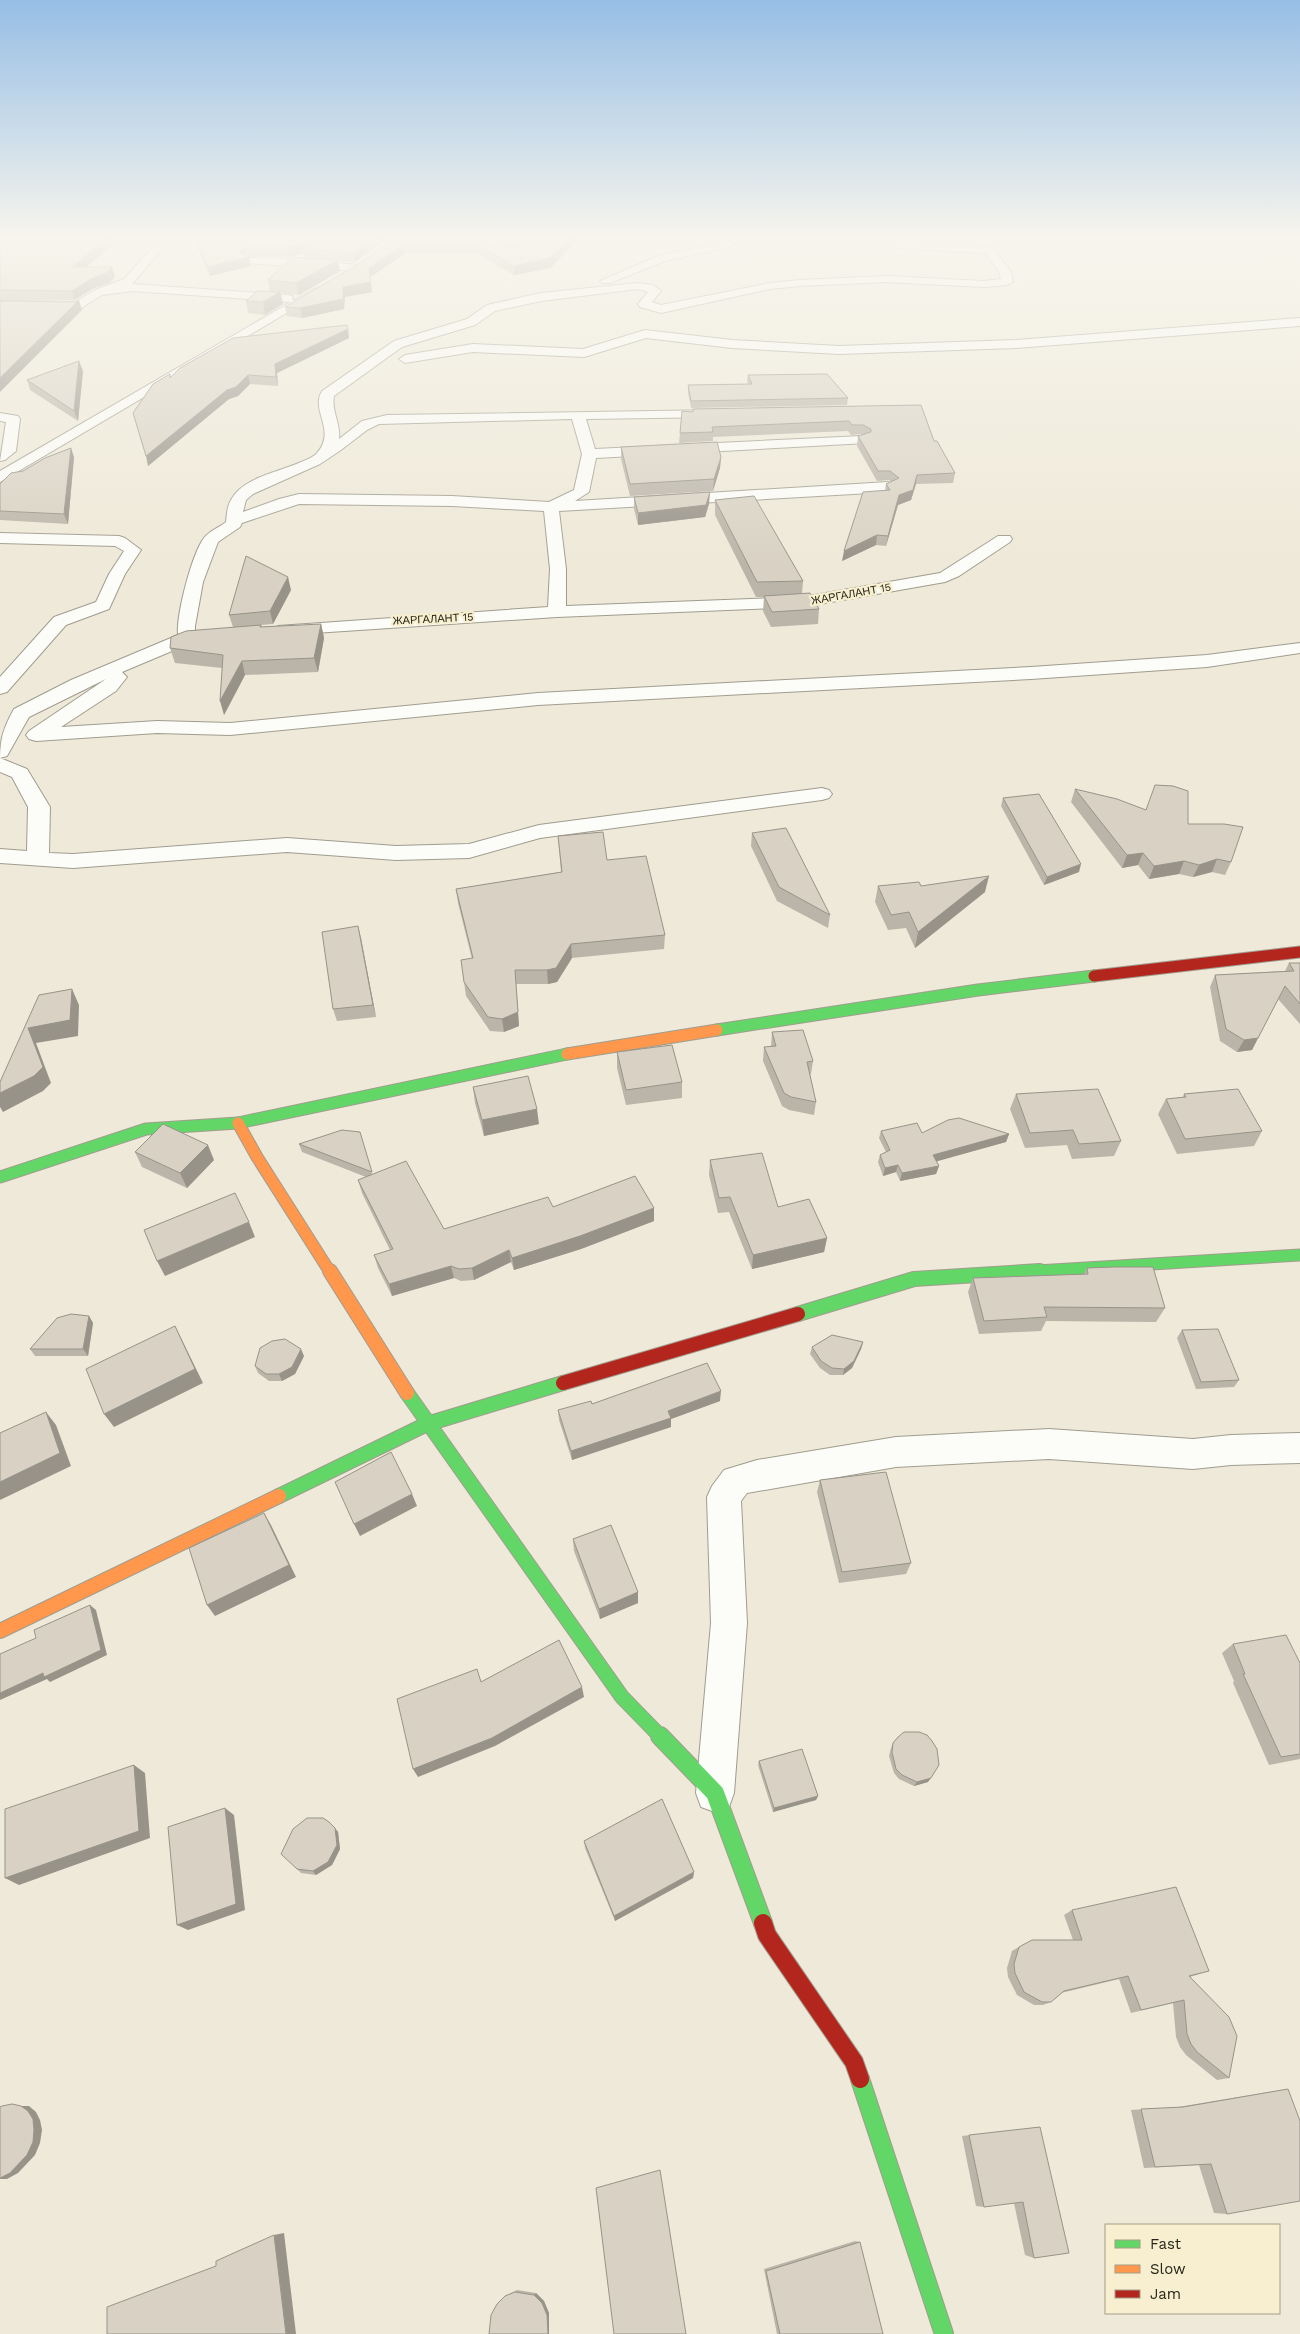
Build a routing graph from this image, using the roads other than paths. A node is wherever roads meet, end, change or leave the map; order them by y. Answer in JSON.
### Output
{"nodes":[{"id":1,"x":220,"y":347,"type":"edge"},
{"id":2,"x":394,"y":347,"type":"edge"},
{"id":3,"x":606,"y":347,"type":"edge"},
{"id":4,"x":784,"y":347,"type":"edge"},
{"id":5,"x":930,"y":347,"type":"edge"},
{"id":6,"x":369,"y":366,"type":"junction"},
{"id":7,"x":731,"y":414,"type":"edge"},
{"id":8,"x":578,"y":415,"type":"junction"},
{"id":9,"x":0,"y":417,"type":"edge"},
{"id":10,"x":862,"y":440,"type":"edge"},
{"id":11,"x":324,"y":453,"type":"junction"},
{"id":12,"x":589,"y":454,"type":"junction"},
{"id":13,"x":0,"y":457,"type":"edge"},
{"id":14,"x":0,"y":477,"type":"edge"},
{"id":15,"x":888,"y":487,"type":"edge"},
{"id":16,"x":551,"y":507,"type":"junction"},
{"id":17,"x":235,"y":520,"type":"junction"},
{"id":18,"x":0,"y":538,"type":"edge"},
{"id":19,"x":1004,"y":539,"type":"dead end"},
{"id":20,"x":557,"y":612,"type":"junction"},
{"id":21,"x":264,"y":632,"type":"edge"},
{"id":22,"x":226,"y":634,"type":"edge"},
{"id":23,"x":188,"y":638,"type":"junction"},
{"id":24,"x":1300,"y":648,"type":"edge"},
{"id":25,"x":133,"y":661,"type":"junction"},
{"id":26,"x":0,"y":688,"type":"edge"},
{"id":27,"x":36,"y":735,"type":"junction"},
{"id":28,"x":1,"y":754,"type":"edge"},
{"id":29,"x":822,"y":794,"type":"dead end"},
{"id":30,"x":0,"y":856,"type":"edge"},
{"id":31,"x":38,"y":858,"type":"junction"},
{"id":32,"x":1300,"y":952,"type":"edge"},
{"id":33,"x":238,"y":1123,"type":"junction"},
{"id":34,"x":0,"y":1177,"type":"edge"},
{"id":35,"x":1300,"y":1255,"type":"edge"},
{"id":36,"x":427,"y":1424,"type":"junction"},
{"id":37,"x":1300,"y":1448,"type":"edge"},
{"id":38,"x":0,"y":1631,"type":"edge"},
{"id":39,"x":715,"y":1793,"type":"junction"},
{"id":40,"x":944,"y":2334,"type":"edge"}],
"edges":[{"from":1,"to":14,"type":"street"},
{"from":2,"to":6,"type":"street"},
{"from":3,"to":6,"type":"street"},
{"from":4,"to":5,"type":"street"},
{"from":6,"to":11,"type":"street"},
{"from":7,"to":8,"type":"street"},
{"from":8,"to":11,"type":"street"},
{"from":8,"to":12,"type":"street"},
{"from":9,"to":13,"type":"street"},
{"from":10,"to":12,"type":"street"},
{"from":11,"to":17,"type":"street"},
{"from":12,"to":16,"type":"street"},
{"from":15,"to":16,"type":"street"},
{"from":16,"to":17,"type":"street"},
{"from":16,"to":20,"type":"street"},
{"from":17,"to":23,"type":"street"},
{"from":18,"to":26,"type":"street"},
{"from":19,"to":20,"type":"street","name":"ЖАРГАЛАНТ 15"},
{"from":20,"to":21,"type":"street","name":"ЖАРГАЛАНТ 15"},
{"from":22,"to":23,"type":"street"},
{"from":23,"to":25,"type":"street"},
{"from":24,"to":27,"type":"street"},
{"from":25,"to":27,"type":"street"},
{"from":25,"to":28,"type":"street"},
{"from":27,"to":28,"type":"street"},
{"from":28,"to":31,"type":"street"},
{"from":29,"to":31,"type":"street"},
{"from":30,"to":31,"type":"street"},
{"from":32,"to":33,"type":"street"},
{"from":33,"to":34,"type":"street"},
{"from":33,"to":36,"type":"street"},
{"from":35,"to":36,"type":"street"},
{"from":36,"to":38,"type":"street"},
{"from":36,"to":39,"type":"street"},
{"from":37,"to":39,"type":"street"},
{"from":39,"to":40,"type":"street"}]}
